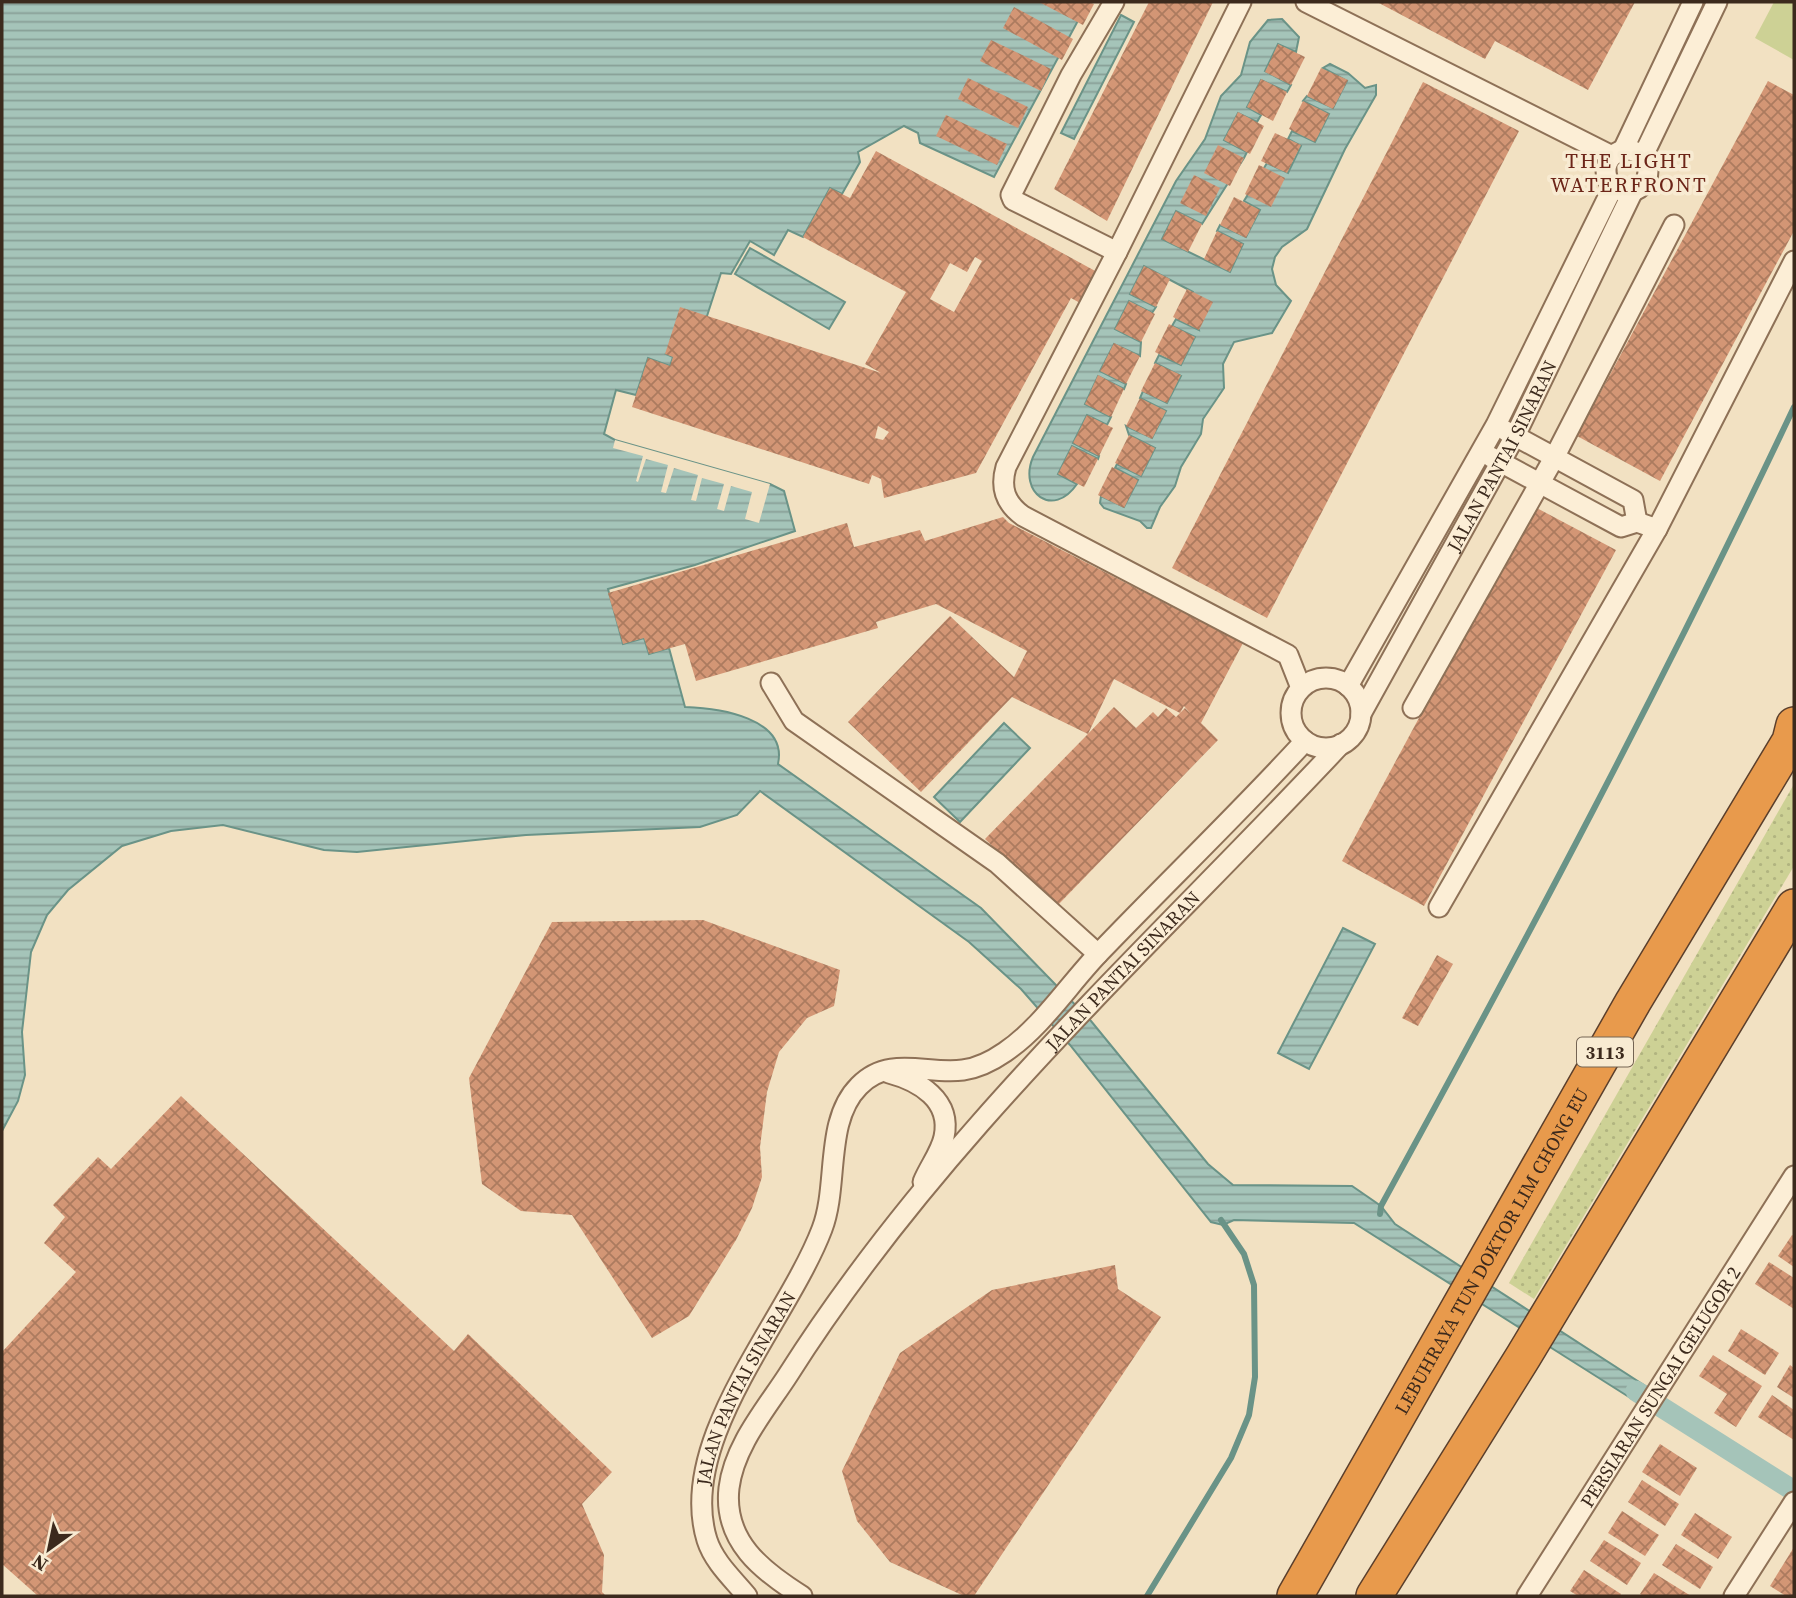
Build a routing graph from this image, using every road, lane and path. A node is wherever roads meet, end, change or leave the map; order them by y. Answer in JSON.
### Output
{"nodes":[{"id":1,"x":1114,"y":2,"type":"edge"},
{"id":2,"x":1241,"y":2,"type":"edge"},
{"id":3,"x":1306,"y":2,"type":"edge"},
{"id":4,"x":1693,"y":2,"type":"edge"},
{"id":5,"x":1717,"y":2,"type":"edge"},
{"id":6,"x":1617,"y":153,"type":"junction"},
{"id":7,"x":1643,"y":156,"type":"junction"},
{"id":8,"x":1613,"y":187,"type":"junction"},
{"id":9,"x":1633,"y":191,"type":"junction"},
{"id":10,"x":1674,"y":225,"type":"dead end"},
{"id":11,"x":1117,"y":252,"type":"junction"},
{"id":12,"x":1794,"y":261,"type":"edge"},
{"id":13,"x":1496,"y":425,"type":"junction"},
{"id":14,"x":1516,"y":436,"type":"junction"},
{"id":15,"x":1481,"y":451,"type":"junction"},
{"id":16,"x":1555,"y":458,"type":"junction"},
{"id":17,"x":1501,"y":462,"type":"junction"},
{"id":18,"x":1540,"y":483,"type":"junction"},
{"id":19,"x":1637,"y":522,"type":"junction"},
{"id":20,"x":1657,"y":529,"type":"junction"},
{"id":21,"x":771,"y":683,"type":"dead end"},
{"id":22,"x":1348,"y":685,"type":"junction"},
{"id":23,"x":1301,"y":688,"type":"junction"},
{"id":24,"x":1413,"y":708,"type":"dead end"},
{"id":25,"x":1360,"y":714,"type":"junction"},
{"id":26,"x":1793,"y":733,"type":"edge"},
{"id":27,"x":1305,"y":741,"type":"junction"},
{"id":28,"x":1341,"y":744,"type":"junction"},
{"id":29,"x":1439,"y":907,"type":"dead end"},
{"id":30,"x":1794,"y":907,"type":"edge"},
{"id":31,"x":1098,"y":954,"type":"junction"},
{"id":32,"x":885,"y":1072,"type":"junction"},
{"id":33,"x":1794,"y":1176,"type":"edge"},
{"id":34,"x":912,"y":1205,"type":"junction"},
{"id":35,"x":1792,"y":1509,"type":"edge"},
{"id":36,"x":747,"y":1596,"type":"edge"},
{"id":37,"x":802,"y":1596,"type":"edge"},
{"id":38,"x":1295,"y":1596,"type":"edge"},
{"id":39,"x":1374,"y":1596,"type":"edge"},
{"id":40,"x":1527,"y":1596,"type":"edge"},
{"id":41,"x":1734,"y":1596,"type":"edge"}],
"edges":[{"from":1,"to":11,"type":"street"},
{"from":2,"to":11,"type":"street"},
{"from":3,"to":6,"type":"street"},
{"from":4,"to":6,"type":"street"},
{"from":5,"to":7,"type":"street"},
{"from":6,"to":7,"type":"street"},
{"from":6,"to":8,"type":"street"},
{"from":7,"to":9,"type":"street"},
{"from":8,"to":9,"type":"street"},
{"from":8,"to":13,"type":"street","name":"JALAN PANTAI SINARAN"},
{"from":9,"to":14,"type":"street","name":"JALAN PANTAI SINARAN"},
{"from":10,"to":16,"type":"street"},
{"from":11,"to":23,"type":"street"},
{"from":12,"to":20,"type":"street"},
{"from":13,"to":14,"type":"street"},
{"from":13,"to":15,"type":"street","name":"JALAN PANTAI SINARAN"},
{"from":14,"to":16,"type":"street"},
{"from":14,"to":17,"type":"street","name":"JALAN PANTAI SINARAN"},
{"from":15,"to":17,"type":"street"},
{"from":15,"to":22,"type":"street","name":"JALAN PANTAI SINARAN"},
{"from":16,"to":18,"type":"street"},
{"from":16,"to":19,"type":"street"},
{"from":17,"to":18,"type":"street"},
{"from":17,"to":25,"type":"street","name":"JALAN PANTAI SINARAN"},
{"from":18,"to":19,"type":"street"},
{"from":18,"to":24,"type":"street"},
{"from":19,"to":20,"type":"street"},
{"from":20,"to":29,"type":"street"},
{"from":21,"to":31,"type":"street"},
{"from":22,"to":23,"type":"street"},
{"from":22,"to":25,"type":"street"},
{"from":23,"to":27,"type":"street"},
{"from":25,"to":28,"type":"street"},
{"from":26,"to":38,"type":"highway","name":"LEBUHRAYA TUN DOKTOR LIM CHONG EU","number":"3113"},
{"from":27,"to":28,"type":"street"},
{"from":27,"to":31,"type":"street","name":"JALAN PANTAI SINARAN"},
{"from":28,"to":34,"type":"street","name":"JALAN PANTAI SINARAN"},
{"from":30,"to":39,"type":"highway"},
{"from":31,"to":32,"type":"street","name":"JALAN PANTAI SINARAN"},
{"from":32,"to":34,"type":"street","name":"JALAN PANTAI SINARAN"},
{"from":32,"to":36,"type":"street","name":"JALAN PANTAI SINARAN"},
{"from":33,"to":40,"type":"street","name":"PERSIARAN SUNGAI GELUGOR 2"},
{"from":34,"to":37,"type":"street","name":"JALAN PANTAI SINARAN"},
{"from":35,"to":41,"type":"street"}]}
